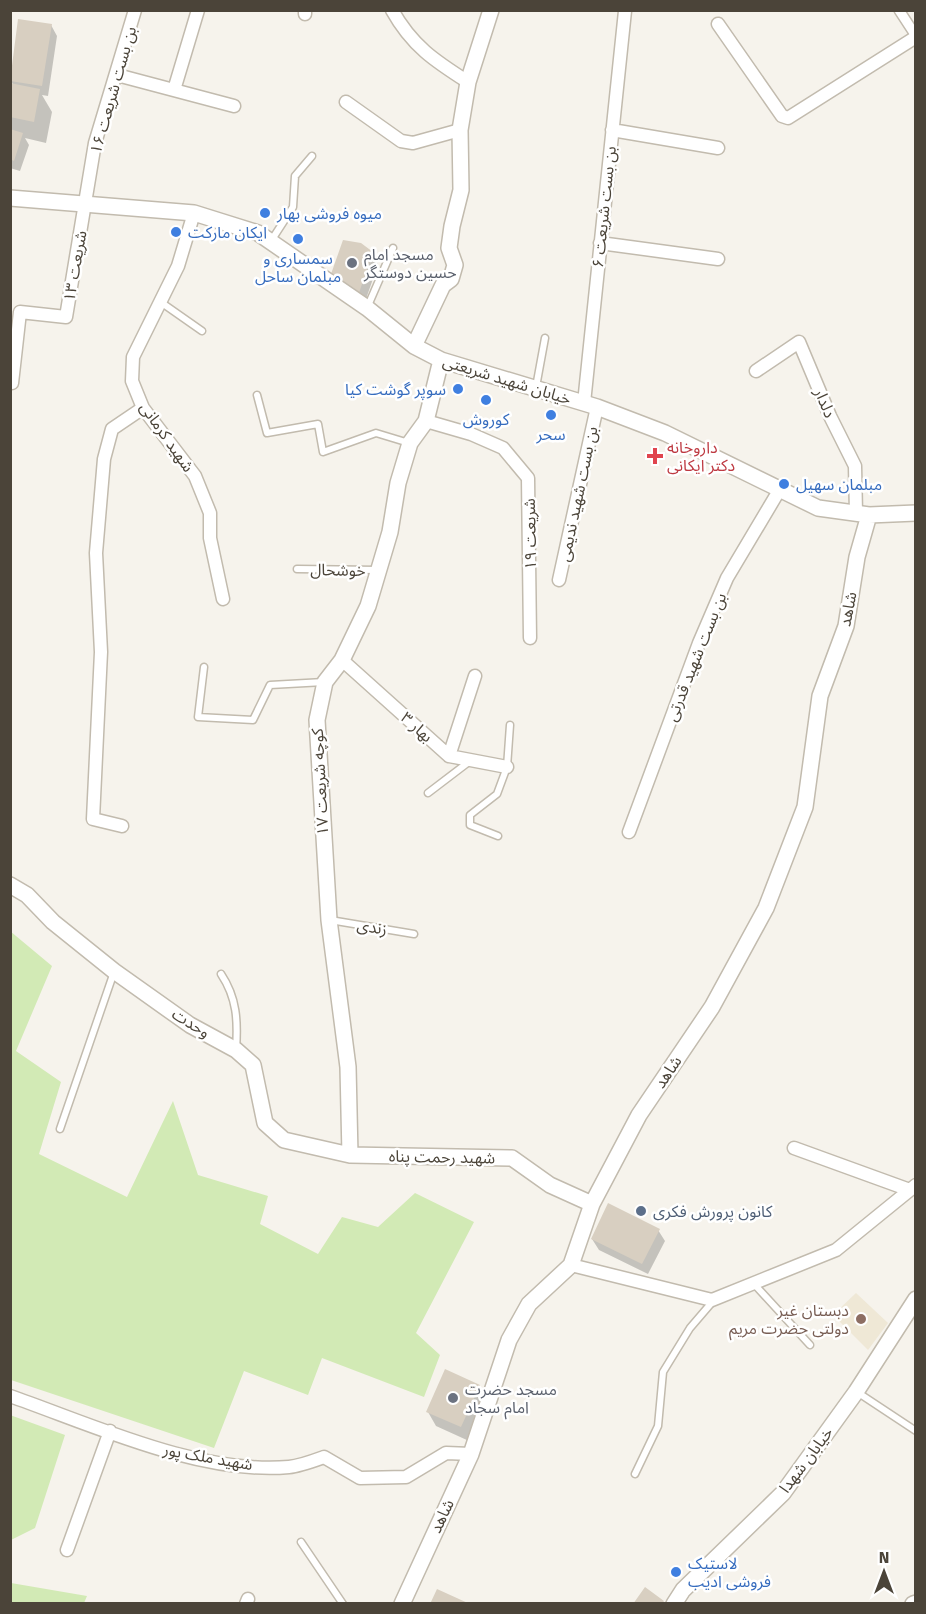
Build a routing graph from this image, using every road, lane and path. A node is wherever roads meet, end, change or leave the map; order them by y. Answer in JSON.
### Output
{"nodes":[{"id":1,"x":135,"y":10,"type":"edge"},
{"id":2,"x":198,"y":10,"type":"edge"},
{"id":3,"x":392,"y":10,"type":"edge"},
{"id":4,"x":491,"y":10,"type":"edge"},
{"id":5,"x":899,"y":10,"type":"edge"},
{"id":6,"x":625,"y":11,"type":"edge"},
{"id":7,"x":718,"y":24,"type":"dead end"},
{"id":8,"x":915,"y":37,"type":"edge"},
{"id":9,"x":117,"y":75,"type":"junction"},
{"id":10,"x":468,"y":82,"type":"junction"},
{"id":11,"x":174,"y":90,"type":"junction"},
{"id":12,"x":346,"y":102,"type":"dead end"},
{"id":13,"x":234,"y":106,"type":"dead end"},
{"id":14,"x":460,"y":130,"type":"junction"},
{"id":15,"x":612,"y":130,"type":"junction"},
{"id":16,"x":718,"y":148,"type":"dead end"},
{"id":17,"x":312,"y":156,"type":"dead end"},
{"id":18,"x":10,"y":198,"type":"edge"},
{"id":19,"x":85,"y":206,"type":"junction"},
{"id":20,"x":194,"y":213,"type":"junction"},
{"id":21,"x":271,"y":242,"type":"junction"},
{"id":22,"x":600,"y":243,"type":"junction"},
{"id":23,"x":393,"y":248,"type":"dead end"},
{"id":24,"x":718,"y":259,"type":"dead end"},
{"id":25,"x":162,"y":303,"type":"junction"},
{"id":26,"x":367,"y":308,"type":"junction"},
{"id":27,"x":202,"y":331,"type":"dead end"},
{"id":28,"x":545,"y":338,"type":"dead end"},
{"id":29,"x":414,"y":346,"type":"junction"},
{"id":30,"x":441,"y":360,"type":"junction"},
{"id":31,"x":756,"y":371,"type":"dead end"},
{"id":32,"x":12,"y":383,"type":"dead end"},
{"id":33,"x":535,"y":390,"type":"junction"},
{"id":34,"x":257,"y":395,"type":"dead end"},
{"id":35,"x":590,"y":405,"type":"junction"},
{"id":36,"x":143,"y":408,"type":"junction"},
{"id":37,"x":426,"y":421,"type":"junction"},
{"id":38,"x":410,"y":443,"type":"junction"},
{"id":39,"x":780,"y":489,"type":"junction"},
{"id":40,"x":915,"y":513,"type":"edge"},
{"id":41,"x":862,"y":514,"type":"junction"},
{"id":42,"x":297,"y":569,"type":"dead end"},
{"id":43,"x":379,"y":570,"type":"junction"},
{"id":44,"x":559,"y":580,"type":"dead end"},
{"id":45,"x":223,"y":598,"type":"dead end"},
{"id":46,"x":530,"y":638,"type":"dead end"},
{"id":47,"x":342,"y":660,"type":"junction"},
{"id":48,"x":204,"y":667,"type":"dead end"},
{"id":49,"x":475,"y":676,"type":"dead end"},
{"id":50,"x":325,"y":682,"type":"junction"},
{"id":51,"x":510,"y":725,"type":"dead end"},
{"id":52,"x":449,"y":756,"type":"junction"},
{"id":53,"x":473,"y":759,"type":"junction"},
{"id":54,"x":507,"y":767,"type":"junction"},
{"id":55,"x":428,"y":793,"type":"dead end"},
{"id":56,"x":122,"y":826,"type":"dead end"},
{"id":57,"x":629,"y":832,"type":"dead end"},
{"id":58,"x":498,"y":836,"type":"dead end"},
{"id":59,"x":10,"y":885,"type":"edge"},
{"id":60,"x":330,"y":920,"type":"junction"},
{"id":61,"x":414,"y":934,"type":"dead end"},
{"id":62,"x":114,"y":971,"type":"junction"},
{"id":63,"x":220,"y":974,"type":"dead end"},
{"id":64,"x":236,"y":1050,"type":"junction"},
{"id":65,"x":60,"y":1129,"type":"dead end"},
{"id":66,"x":794,"y":1148,"type":"dead end"},
{"id":67,"x":350,"y":1155,"type":"junction"},
{"id":68,"x":911,"y":1187,"type":"edge"},
{"id":69,"x":592,"y":1204,"type":"junction"},
{"id":70,"x":571,"y":1265,"type":"junction"},
{"id":71,"x":754,"y":1285,"type":"junction"},
{"id":72,"x":714,"y":1299,"type":"junction"},
{"id":73,"x":915,"y":1299,"type":"edge"},
{"id":74,"x":810,"y":1345,"type":"dead end"},
{"id":75,"x":856,"y":1392,"type":"junction"},
{"id":76,"x":10,"y":1396,"type":"edge"},
{"id":77,"x":110,"y":1431,"type":"junction"},
{"id":78,"x":915,"y":1431,"type":"edge"},
{"id":79,"x":471,"y":1454,"type":"junction"},
{"id":80,"x":635,"y":1474,"type":"dead end"},
{"id":81,"x":301,"y":1542,"type":"dead end"},
{"id":82,"x":67,"y":1550,"type":"dead end"},
{"id":83,"x":681,"y":1597,"type":"edge"},
{"id":84,"x":343,"y":1604,"type":"edge"},
{"id":85,"x":402,"y":1604,"type":"edge"},
{"id":86,"x":674,"y":1604,"type":"edge"}],
"edges":[{"from":1,"to":9,"type":"street","name":"بن بست شریعت ۱۶"},
{"from":2,"to":11,"type":"street"},
{"from":3,"to":10,"type":"street"},
{"from":4,"to":10,"type":"street"},
{"from":5,"to":8,"type":"street"},
{"from":6,"to":15,"type":"street","name":"بن بست شریعت ۶"},
{"from":7,"to":8,"type":"street"},
{"from":9,"to":11,"type":"street"},
{"from":9,"to":19,"type":"street","name":"بن بست شریعت ۱۶"},
{"from":10,"to":14,"type":"street"},
{"from":11,"to":13,"type":"street"},
{"from":12,"to":14,"type":"street"},
{"from":14,"to":29,"type":"street"},
{"from":15,"to":16,"type":"street"},
{"from":15,"to":22,"type":"street","name":"بن بست شریعت ۶"},
{"from":17,"to":21,"type":"lane"},
{"from":18,"to":19,"type":"street","name":"خیابان شهید شریعتی"},
{"from":19,"to":20,"type":"street","name":"خیابان شهید شریعتی"},
{"from":19,"to":32,"type":"street","name":"شریعت ۱۳"},
{"from":20,"to":21,"type":"street","name":"خیابان شهید شریعتی"},
{"from":20,"to":25,"type":"street","name":"شهید کرمانی"},
{"from":21,"to":26,"type":"street","name":"خیابان شهید شریعتی"},
{"from":22,"to":24,"type":"street"},
{"from":22,"to":35,"type":"street","name":"بن بست شریعت ۶"},
{"from":23,"to":26,"type":"lane"},
{"from":25,"to":27,"type":"lane"},
{"from":25,"to":36,"type":"street","name":"شهید کرمانی"},
{"from":26,"to":29,"type":"street","name":"خیابان شهید شریعتی"},
{"from":28,"to":33,"type":"lane"},
{"from":29,"to":30,"type":"street","name":"خیابان شهید شریعتی"},
{"from":30,"to":33,"type":"street","name":"خیابان شهید شریعتی"},
{"from":30,"to":37,"type":"street","name":"کوچه شریعت ۱۷"},
{"from":31,"to":41,"type":"street","name":"دلدار"},
{"from":33,"to":35,"type":"street","name":"خیابان شهید شریعتی"},
{"from":34,"to":38,"type":"lane"},
{"from":35,"to":39,"type":"street","name":"خیابان شهید شریعتی"},
{"from":35,"to":44,"type":"street","name":"بن بست شهید ندیمی"},
{"from":36,"to":45,"type":"street","name":"شهید کرمانی"},
{"from":36,"to":56,"type":"street"},
{"from":37,"to":38,"type":"street","name":"کوچه شریعت ۱۷"},
{"from":37,"to":46,"type":"street","name":"شریعت ۱۹"},
{"from":38,"to":43,"type":"street","name":"کوچه شریعت ۱۷"},
{"from":39,"to":41,"type":"street","name":"خیابان شهید شریعتی"},
{"from":39,"to":57,"type":"street","name":"بن بست شهید قدرتی"},
{"from":40,"to":41,"type":"street","name":"خیابان شهید شریعتی"},
{"from":41,"to":69,"type":"street","name":"شاهد"},
{"from":42,"to":43,"type":"lane","name":"خوشحال"},
{"from":43,"to":47,"type":"street","name":"کوچه شریعت ۱۷"},
{"from":47,"to":50,"type":"street","name":"کوچه شریعت ۱۷"},
{"from":47,"to":52,"type":"street","name":"بهار ۳"},
{"from":48,"to":50,"type":"lane"},
{"from":49,"to":52,"type":"street"},
{"from":50,"to":60,"type":"street","name":"کوچه شریعت ۱۷"},
{"from":51,"to":54,"type":"lane"},
{"from":52,"to":53,"type":"street"},
{"from":53,"to":54,"type":"street"},
{"from":53,"to":55,"type":"lane"},
{"from":54,"to":58,"type":"lane"},
{"from":59,"to":62,"type":"street","name":"وحدت"},
{"from":60,"to":61,"type":"lane","name":"زندی"},
{"from":60,"to":67,"type":"street","name":"کوچه شریعت ۱۷"},
{"from":62,"to":64,"type":"street","name":"وحدت"},
{"from":62,"to":65,"type":"lane"},
{"from":63,"to":64,"type":"lane"},
{"from":64,"to":67,"type":"street","name":"وحدت"},
{"from":66,"to":68,"type":"street"},
{"from":67,"to":69,"type":"street","name":"شهید رحمت پناه"},
{"from":68,"to":71,"type":"street"},
{"from":69,"to":70,"type":"street","name":"شاهد"},
{"from":70,"to":72,"type":"street"},
{"from":70,"to":79,"type":"street","name":"شاهد"},
{"from":71,"to":72,"type":"street"},
{"from":71,"to":74,"type":"lane"},
{"from":72,"to":80,"type":"lane"},
{"from":73,"to":75,"type":"street","name":"خیابان شهدا"},
{"from":75,"to":78,"type":"lane"},
{"from":75,"to":83,"type":"street","name":"خیابان شهدا"},
{"from":76,"to":77,"type":"street","name":"شهید ملک پور"},
{"from":77,"to":79,"type":"street","name":"شهید ملک پور"},
{"from":77,"to":82,"type":"street"},
{"from":79,"to":85,"type":"street","name":"شاهد"},
{"from":81,"to":84,"type":"lane"},
{"from":83,"to":86,"type":"street","name":"خیابان شهدا"}]}
